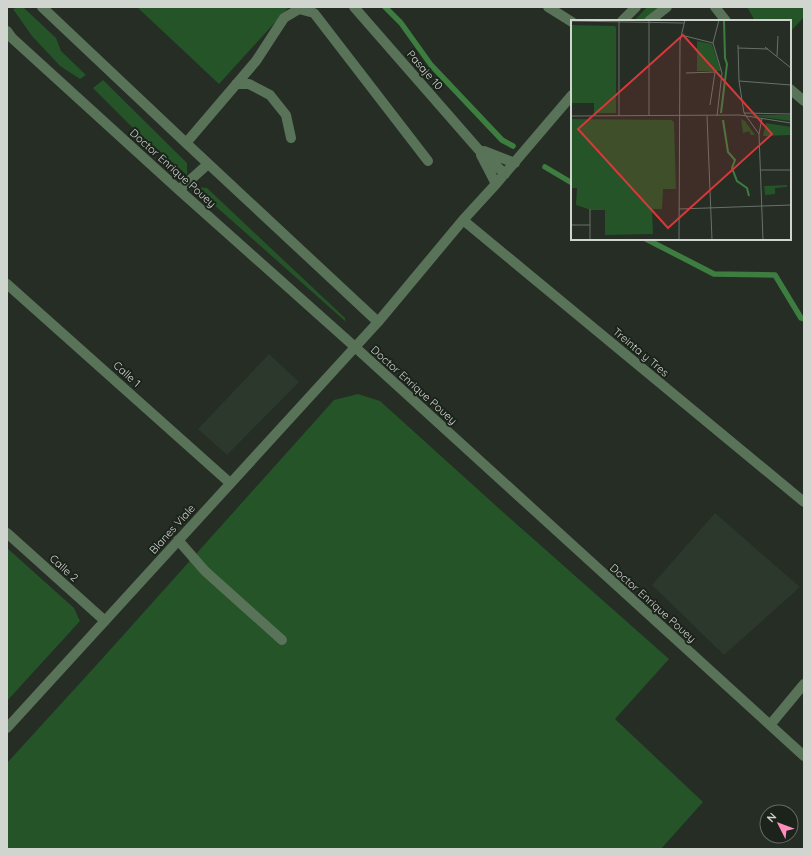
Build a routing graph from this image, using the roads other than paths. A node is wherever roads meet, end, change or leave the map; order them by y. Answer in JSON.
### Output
{"nodes":[{"id":1,"x":42,"y":7,"type":"edge"},
{"id":2,"x":354,"y":7,"type":"edge"},
{"id":3,"x":548,"y":7,"type":"edge"},
{"id":4,"x":636,"y":7,"type":"edge"},
{"id":5,"x":666,"y":7,"type":"edge"},
{"id":6,"x":715,"y":7,"type":"edge"},
{"id":7,"x":623,"y":20,"type":"edge"},
{"id":8,"x":650,"y":20,"type":"edge"},
{"id":9,"x":725,"y":20,"type":"edge"},
{"id":10,"x":571,"y":21,"type":"edge"},
{"id":11,"x":7,"y":31,"type":"edge"},
{"id":12,"x":236,"y":84,"type":"junction"},
{"id":13,"x":791,"y":90,"type":"edge"},
{"id":14,"x":571,"y":96,"type":"edge"},
{"id":15,"x":804,"y":101,"type":"edge"},
{"id":16,"x":291,"y":138,"type":"dead end"},
{"id":17,"x":186,"y":143,"type":"junction"},
{"id":18,"x":478,"y":149,"type":"junction"},
{"id":19,"x":428,"y":161,"type":"dead end"},
{"id":20,"x":515,"y":163,"type":"junction"},
{"id":21,"x":208,"y":164,"type":"junction"},
{"id":22,"x":506,"y":174,"type":"junction"},
{"id":23,"x":496,"y":184,"type":"junction"},
{"id":24,"x":179,"y":190,"type":"junction"},
{"id":25,"x":464,"y":220,"type":"junction"},
{"id":26,"x":7,"y":284,"type":"edge"},
{"id":27,"x":378,"y":322,"type":"junction"},
{"id":28,"x":355,"y":347,"type":"junction"},
{"id":29,"x":230,"y":483,"type":"junction"},
{"id":30,"x":804,"y":502,"type":"edge"},
{"id":31,"x":7,"y":533,"type":"edge"},
{"id":32,"x":178,"y":540,"type":"junction"},
{"id":33,"x":105,"y":621,"type":"junction"},
{"id":34,"x":282,"y":640,"type":"dead end"},
{"id":35,"x":804,"y":684,"type":"edge"},
{"id":36,"x":770,"y":725,"type":"junction"},
{"id":37,"x":7,"y":728,"type":"edge"},
{"id":38,"x":804,"y":756,"type":"edge"}],
"edges":[{"from":1,"to":17,"type":"street"},
{"from":2,"to":18,"type":"street","name":"Pasaje 10"},
{"from":3,"to":10,"type":"street"},
{"from":4,"to":7,"type":"street"},
{"from":5,"to":8,"type":"street"},
{"from":6,"to":9,"type":"street"},
{"from":11,"to":24,"type":"street","name":"Doctor Enrique Pouey"},
{"from":12,"to":16,"type":"street"},
{"from":12,"to":17,"type":"street"},
{"from":12,"to":19,"type":"street"},
{"from":13,"to":15,"type":"street"},
{"from":14,"to":20,"type":"street","name":"Blanes Viale"},
{"from":17,"to":21,"type":"street"},
{"from":18,"to":20,"type":"street","name":"Pasaje 10"},
{"from":18,"to":22,"type":"street","name":"Pasaje 10"},
{"from":18,"to":23,"type":"street","name":"Pasaje 10"},
{"from":20,"to":22,"type":"street","name":"Blanes Viale"},
{"from":21,"to":24,"type":"street"},
{"from":21,"to":27,"type":"street"},
{"from":22,"to":23,"type":"street","name":"Blanes Viale"},
{"from":23,"to":25,"type":"street","name":"Blanes Viale"},
{"from":24,"to":28,"type":"street","name":"Doctor Enrique Pouey"},
{"from":25,"to":27,"type":"street","name":"Blanes Viale"},
{"from":25,"to":30,"type":"street","name":"Treinta y Tres"},
{"from":26,"to":29,"type":"street","name":"Calle 1"},
{"from":27,"to":28,"type":"street","name":"Blanes Viale"},
{"from":28,"to":29,"type":"street","name":"Blanes Viale"},
{"from":28,"to":36,"type":"street","name":"Doctor Enrique Pouey"},
{"from":29,"to":32,"type":"street","name":"Blanes Viale"},
{"from":31,"to":33,"type":"street","name":"Calle 2"},
{"from":32,"to":33,"type":"street","name":"Blanes Viale"},
{"from":32,"to":34,"type":"street"},
{"from":33,"to":37,"type":"street","name":"Blanes Viale"},
{"from":35,"to":36,"type":"street"},
{"from":36,"to":38,"type":"street","name":"Doctor Enrique Pouey"}]}
